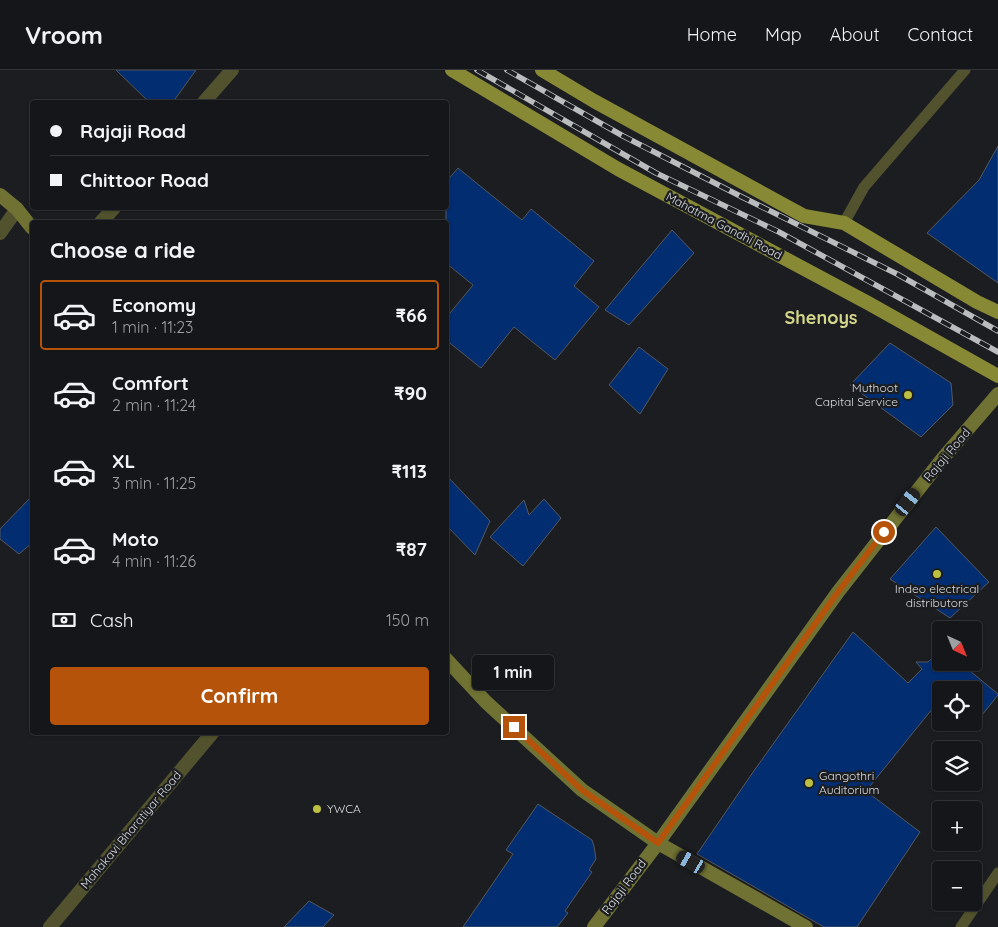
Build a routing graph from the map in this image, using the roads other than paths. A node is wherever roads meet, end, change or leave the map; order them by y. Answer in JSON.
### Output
{"nodes":[{"id":1,"x":232,"y":70,"type":"edge"},
{"id":2,"x":452,"y":70,"type":"edge"},
{"id":3,"x":542,"y":70,"type":"edge"},
{"id":4,"x":965,"y":70,"type":"edge"},
{"id":5,"x":206,"y":100,"type":"edge"},
{"id":6,"x":0,"y":196,"type":"edge"},
{"id":7,"x":17,"y":209,"type":"junction"},
{"id":8,"x":112,"y":210,"type":"edge"},
{"id":9,"x":103,"y":220,"type":"edge"},
{"id":10,"x":844,"y":223,"type":"junction"},
{"id":11,"x":30,"y":225,"type":"edge"},
{"id":12,"x":0,"y":233,"type":"edge"},
{"id":13,"x":998,"y":312,"type":"edge"},
{"id":14,"x":998,"y":376,"type":"edge"},
{"id":15,"x":998,"y":394,"type":"edge"},
{"id":16,"x":449,"y":662,"type":"edge"},
{"id":17,"x":210,"y":735,"type":"edge"},
{"id":18,"x":658,"y":843,"type":"junction"},
{"id":19,"x":998,"y":873,"type":"edge"},
{"id":20,"x":50,"y":927,"type":"edge"},
{"id":21,"x":594,"y":927,"type":"edge"},
{"id":22,"x":806,"y":927,"type":"edge"},
{"id":23,"x":961,"y":927,"type":"edge"}],
"edges":[{"from":1,"to":5,"type":"street"},
{"from":2,"to":14,"type":"main road","name":"Mahatma Gandhi Road"},
{"from":3,"to":10,"type":"main road"},
{"from":4,"to":10,"type":"lane"},
{"from":6,"to":7,"type":"main road"},
{"from":7,"to":11,"type":"main road"},
{"from":7,"to":12,"type":"street"},
{"from":8,"to":9,"type":"street"},
{"from":10,"to":13,"type":"main road"},
{"from":15,"to":18,"type":"main road","name":"Rajaji Road"},
{"from":16,"to":18,"type":"main road"},
{"from":17,"to":20,"type":"street","name":"Mahakavi Bharatiyar Road"},
{"from":18,"to":21,"type":"main road","name":"Rajaji Road"},
{"from":18,"to":22,"type":"main road"},
{"from":19,"to":23,"type":"lane"}]}
